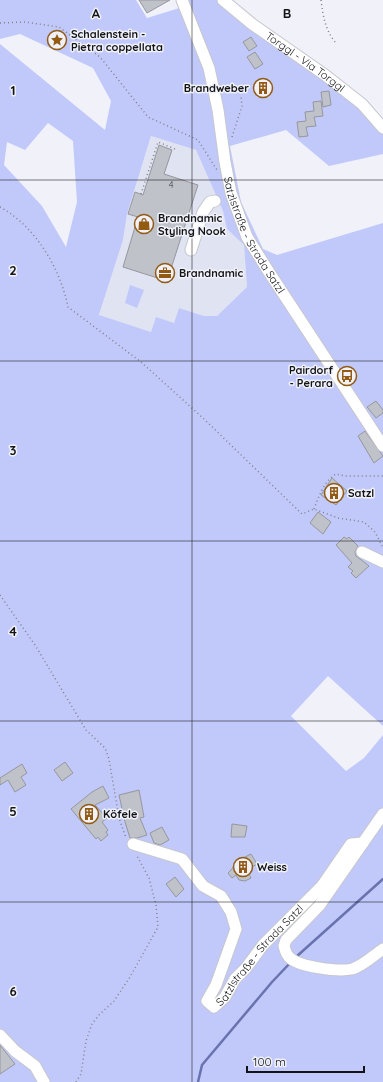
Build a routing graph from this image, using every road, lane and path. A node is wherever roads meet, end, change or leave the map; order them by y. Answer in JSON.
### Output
{"nodes":[{"id":1,"x":182,"y":0,"type":"edge"},
{"id":2,"x":223,"y":0,"type":"edge"},
{"id":3,"x":321,"y":0,"type":"edge"},
{"id":4,"x":0,"y":23,"type":"edge"},
{"id":5,"x":335,"y":42,"type":"dead end"},
{"id":6,"x":241,"y":96,"type":"dead end"},
{"id":7,"x":383,"y":128,"type":"edge"},
{"id":8,"x":222,"y":144,"type":"junction"},
{"id":9,"x":175,"y":149,"type":"dead end"},
{"id":10,"x":220,"y":175,"type":"dead end"},
{"id":11,"x":141,"y":194,"type":"dead end"},
{"id":12,"x":215,"y":200,"type":"dead end"},
{"id":13,"x":0,"y":207,"type":"edge"},
{"id":14,"x":191,"y":250,"type":"dead end"},
{"id":15,"x":383,"y":446,"type":"edge"},
{"id":16,"x":383,"y":476,"type":"edge"},
{"id":17,"x":314,"y":509,"type":"junction"},
{"id":18,"x":383,"y":548,"type":"edge"},
{"id":19,"x":362,"y":552,"type":"dead end"},
{"id":20,"x":383,"y":562,"type":"edge"},
{"id":21,"x":0,"y":595,"type":"edge"},
{"id":22,"x":383,"y":814,"type":"edge"},
{"id":23,"x":363,"y":843,"type":"junction"},
{"id":24,"x":132,"y":844,"type":"junction"},
{"id":25,"x":383,"y":948,"type":"edge"},
{"id":26,"x":0,"y":1035,"type":"edge"},
{"id":27,"x":44,"y":1082,"type":"edge"},
{"id":28,"x":76,"y":1082,"type":"edge"}],
"edges":[{"from":1,"to":8,"type":"street","name":"Satzlstraße - Strada Satzl"},
{"from":2,"to":7,"type":"street","name":"Torggl - Via Torggl"},
{"from":3,"to":5,"type":"path"},
{"from":4,"to":10,"type":"path"},
{"from":6,"to":8,"type":"path"},
{"from":8,"to":15,"type":"street","name":"Satzlstraße - Strada Satzl"},
{"from":9,"to":11,"type":"path"},
{"from":12,"to":14,"type":"street"},
{"from":13,"to":17,"type":"path"},
{"from":16,"to":17,"type":"path"},
{"from":17,"to":18,"type":"path"},
{"from":19,"to":20,"type":"street"},
{"from":21,"to":24,"type":"path"},
{"from":22,"to":23,"type":"street","name":"Satzlstraße - Strada Satzl"},
{"from":23,"to":24,"type":"street","name":"Satzlstraße - Strada Satzl"},
{"from":23,"to":25,"type":"street","name":"Satzlstraße - Strada Satzl"},
{"from":24,"to":28,"type":"path"},
{"from":26,"to":27,"type":"street"}]}
